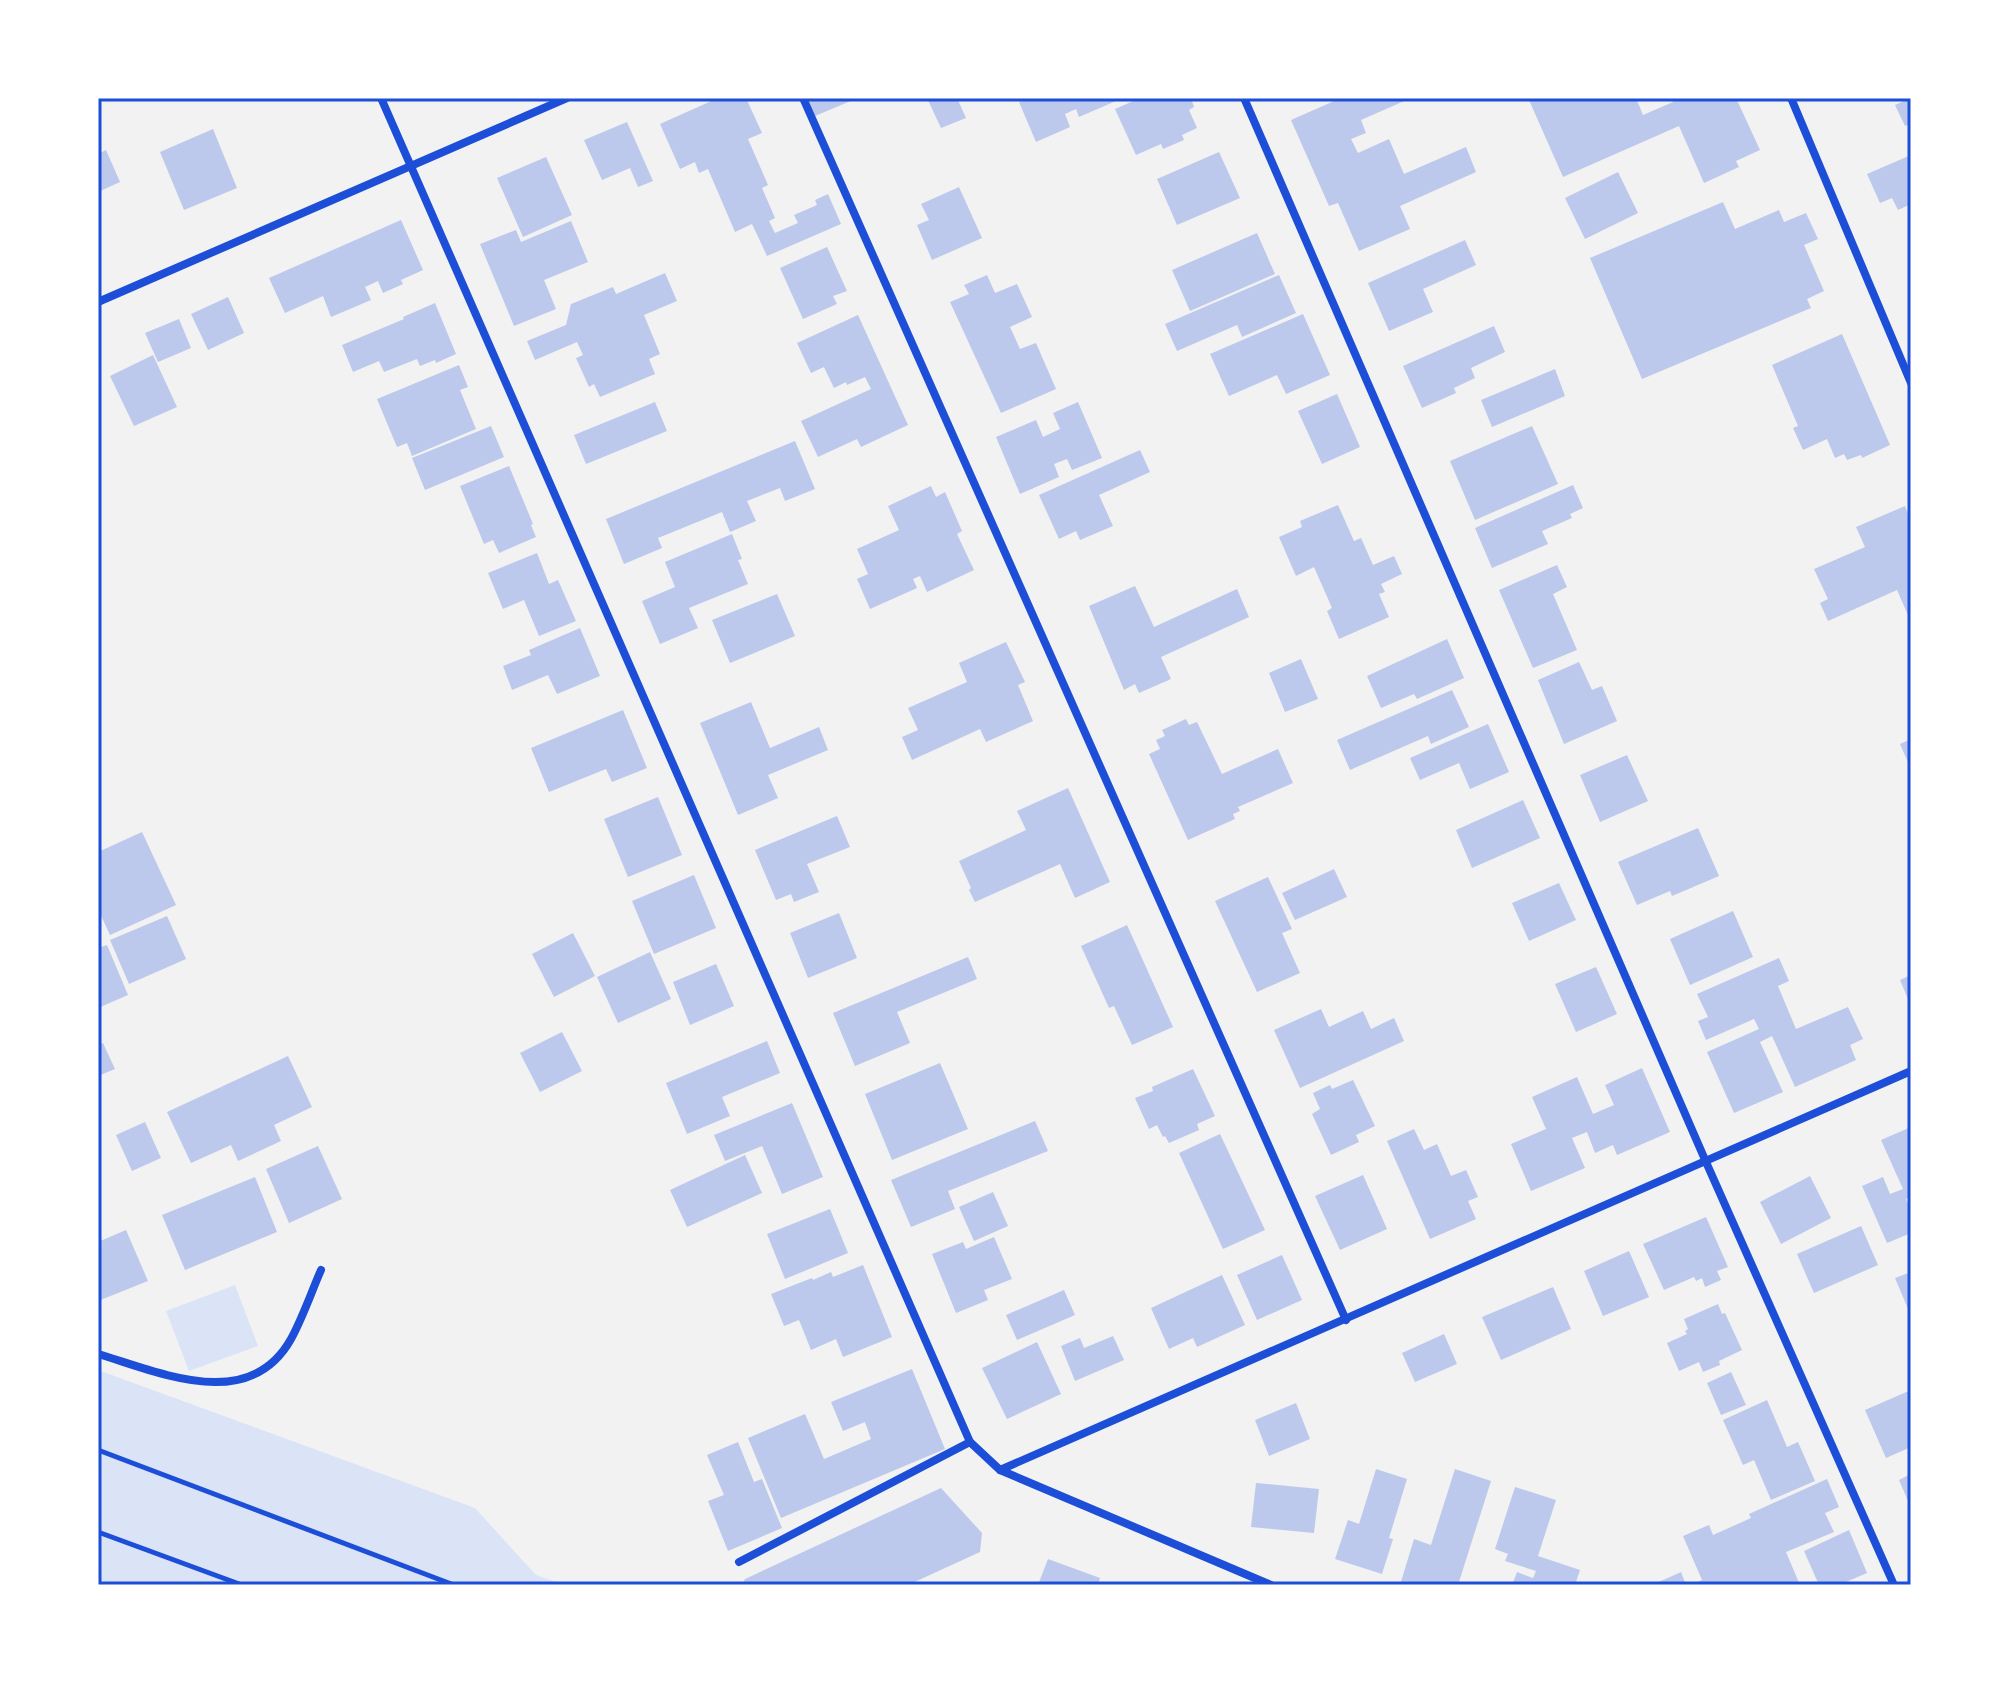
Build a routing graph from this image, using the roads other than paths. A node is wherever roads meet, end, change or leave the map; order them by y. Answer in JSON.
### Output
{"nodes":[{"id":1,"x":381,"y":98,"type":"edge"},
{"id":2,"x":567,"y":98,"type":"edge"},
{"id":3,"x":803,"y":98,"type":"edge"},
{"id":4,"x":1244,"y":98,"type":"edge"},
{"id":5,"x":1791,"y":98,"type":"edge"},
{"id":6,"x":410,"y":166,"type":"junction"},
{"id":7,"x":98,"y":302,"type":"edge"},
{"id":8,"x":1911,"y":383,"type":"edge"},
{"id":9,"x":1911,"y":1071,"type":"edge"},
{"id":10,"x":1706,"y":1162,"type":"junction"},
{"id":11,"x":321,"y":1270,"type":"dead end"},
{"id":12,"x":1346,"y":1320,"type":"junction"},
{"id":13,"x":98,"y":1354,"type":"edge"},
{"id":14,"x":970,"y":1442,"type":"junction"},
{"id":15,"x":1000,"y":1470,"type":"junction"},
{"id":16,"x":739,"y":1562,"type":"dead end"},
{"id":17,"x":1271,"y":1585,"type":"edge"},
{"id":18,"x":1894,"y":1585,"type":"edge"}],
"edges":[{"from":1,"to":6,"type":"street"},
{"from":2,"to":6,"type":"street"},
{"from":3,"to":12,"type":"street"},
{"from":4,"to":10,"type":"street"},
{"from":5,"to":8,"type":"street"},
{"from":6,"to":7,"type":"street"},
{"from":6,"to":14,"type":"street"},
{"from":9,"to":10,"type":"street"},
{"from":10,"to":12,"type":"street"},
{"from":10,"to":18,"type":"street"},
{"from":11,"to":13,"type":"street"},
{"from":12,"to":15,"type":"street"},
{"from":14,"to":15,"type":"street"},
{"from":14,"to":16,"type":"street"},
{"from":15,"to":17,"type":"street"}]}
